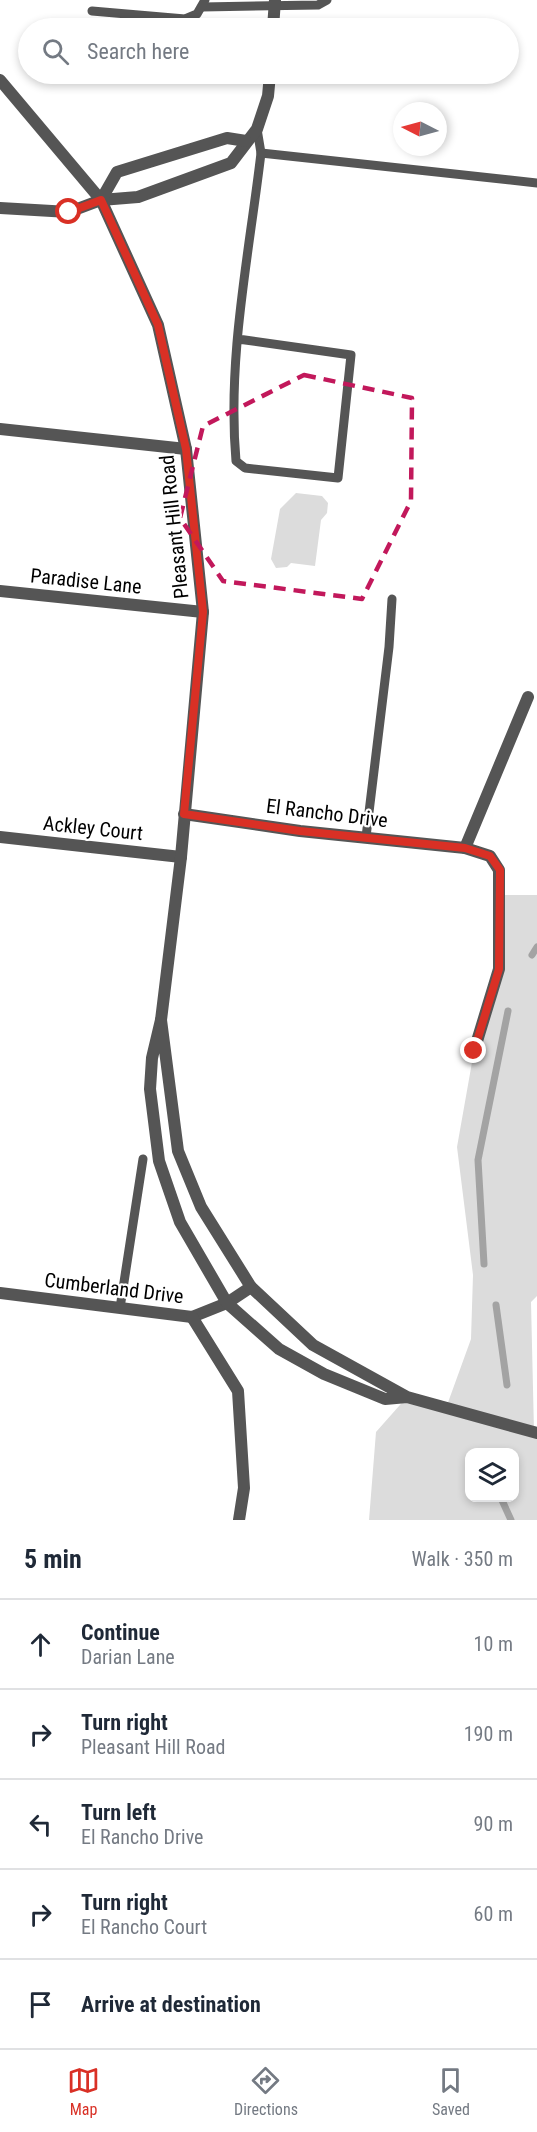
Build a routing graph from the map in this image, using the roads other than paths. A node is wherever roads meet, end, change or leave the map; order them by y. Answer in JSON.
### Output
{"nodes":[{"id":1,"x":327,"y":0,"type":"edge"},
{"id":2,"x":274,"y":3,"type":"edge"},
{"id":3,"x":204,"y":4,"type":"edge"},
{"id":4,"x":92,"y":11,"type":"dead end"},
{"id":5,"x":173,"y":18,"type":"edge"},
{"id":6,"x":192,"y":18,"type":"edge"},
{"id":7,"x":273,"y":18,"type":"edge"},
{"id":8,"x":0,"y":80,"type":"edge"},
{"id":9,"x":269,"y":84,"type":"edge"},
{"id":10,"x":257,"y":129,"type":"junction"},
{"id":11,"x":246,"y":141,"type":"junction"},
{"id":12,"x":261,"y":153,"type":"junction"},
{"id":13,"x":537,"y":183,"type":"edge"},
{"id":14,"x":101,"y":200,"type":"junction"},
{"id":15,"x":0,"y":208,"type":"edge"},
{"id":16,"x":238,"y":339,"type":"junction"},
{"id":17,"x":0,"y":429,"type":"edge"},
{"id":18,"x":186,"y":449,"type":"junction"},
{"id":19,"x":0,"y":591,"type":"edge"},
{"id":20,"x":392,"y":599,"type":"dead end"},
{"id":21,"x":203,"y":612,"type":"junction"},
{"id":22,"x":528,"y":697,"type":"dead end"},
{"id":23,"x":184,"y":814,"type":"junction"},
{"id":24,"x":0,"y":837,"type":"edge"},
{"id":25,"x":366,"y":837,"type":"junction"},
{"id":26,"x":465,"y":848,"type":"junction"},
{"id":27,"x":181,"y":857,"type":"junction"},
{"id":28,"x":161,"y":1020,"type":"junction"},
{"id":29,"x":474,"y":1051,"type":"dead end"},
{"id":30,"x":143,"y":1159,"type":"dead end"},
{"id":31,"x":251,"y":1287,"type":"junction"},
{"id":32,"x":0,"y":1293,"type":"edge"},
{"id":33,"x":227,"y":1303,"type":"junction"},
{"id":34,"x":120,"y":1308,"type":"junction"},
{"id":35,"x":192,"y":1317,"type":"junction"},
{"id":36,"x":407,"y":1397,"type":"junction"},
{"id":37,"x":537,"y":1433,"type":"edge"},
{"id":38,"x":238,"y":1520,"type":"edge"}],
"edges":[{"from":1,"to":2,"type":"lane"},
{"from":2,"to":3,"type":"lane"},
{"from":2,"to":7,"type":"street"},
{"from":3,"to":6,"type":"lane"},
{"from":4,"to":5,"type":"lane"},
{"from":8,"to":14,"type":"street","name":"Pleasant Hill Road"},
{"from":9,"to":10,"type":"street"},
{"from":10,"to":11,"type":"street"},
{"from":10,"to":12,"type":"lane"},
{"from":11,"to":14,"type":"street"},
{"from":11,"to":14,"type":"street"},
{"from":12,"to":13,"type":"lane"},
{"from":12,"to":16,"type":"lane"},
{"from":14,"to":15,"type":"street"},
{"from":14,"to":18,"type":"street","name":"Pleasant Hill Road"},
{"from":16,"to":16,"type":"lane"},
{"from":17,"to":18,"type":"street"},
{"from":18,"to":21,"type":"street","name":"Pleasant Hill Road"},
{"from":19,"to":21,"type":"street","name":"Paradise Lane"},
{"from":20,"to":25,"type":"lane"},
{"from":21,"to":23,"type":"street","name":"Pleasant Hill Road"},
{"from":22,"to":26,"type":"street"},
{"from":23,"to":25,"type":"street","name":"El Rancho Drive"},
{"from":23,"to":27,"type":"street","name":"Pleasant Hill Road"},
{"from":24,"to":27,"type":"street","name":"Ackley Court"},
{"from":25,"to":26,"type":"street","name":"El Rancho Drive"},
{"from":26,"to":29,"type":"street","name":"El Rancho Drive"},
{"from":27,"to":28,"type":"street","name":"Pleasant Hill Road"},
{"from":28,"to":31,"type":"street","name":"Pleasant Hill Road"},
{"from":28,"to":33,"type":"street","name":"Pleasant Hill Road"},
{"from":30,"to":34,"type":"lane"},
{"from":31,"to":33,"type":"street","name":"Cumberland Drive"},
{"from":31,"to":36,"type":"street","name":"Pleasant Hill Road"},
{"from":32,"to":34,"type":"street","name":"Cumberland Drive"},
{"from":33,"to":35,"type":"street","name":"Cumberland Drive"},
{"from":33,"to":36,"type":"street","name":"Pleasant Hill Road"},
{"from":34,"to":35,"type":"street","name":"Cumberland Drive"},
{"from":35,"to":38,"type":"street"},
{"from":36,"to":37,"type":"street","name":"Pleasant Hill Road"}]}
